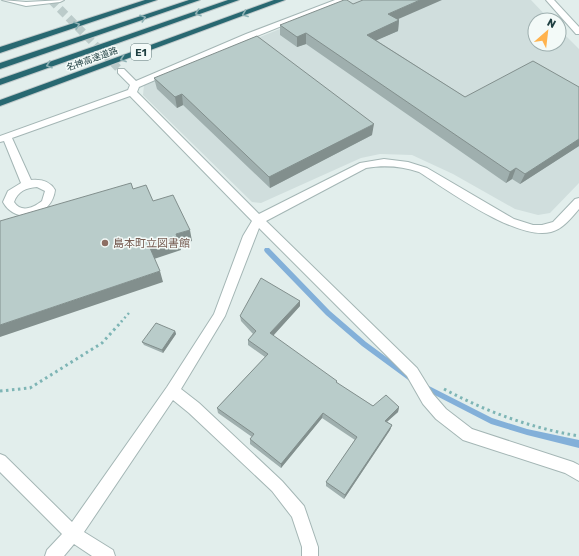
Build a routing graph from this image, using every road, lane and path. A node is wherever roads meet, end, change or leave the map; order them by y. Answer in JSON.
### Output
{"nodes":[{"id":1,"x":6,"y":0,"type":"edge"},
{"id":2,"x":60,"y":0,"type":"edge"},
{"id":3,"x":152,"y":0,"type":"edge"},
{"id":4,"x":196,"y":0,"type":"edge"},
{"id":5,"x":235,"y":0,"type":"edge"},
{"id":6,"x":281,"y":0,"type":"edge"},
{"id":7,"x":342,"y":0,"type":"edge"},
{"id":8,"x":550,"y":0,"type":"edge"},
{"id":9,"x":579,"y":32,"type":"edge"},
{"id":10,"x":0,"y":50,"type":"edge"},
{"id":11,"x":0,"y":66,"type":"edge"},
{"id":12,"x":121,"y":71,"type":"tunnel mouth"},
{"id":13,"x":0,"y":82,"type":"edge"},
{"id":14,"x":133,"y":89,"type":"junction"},
{"id":15,"x":0,"y":103,"type":"edge"},
{"id":16,"x":3,"y":138,"type":"edge"},
{"id":17,"x":26,"y":184,"type":"dead end"},
{"id":18,"x":579,"y":202,"type":"edge"},
{"id":19,"x":258,"y":220,"type":"junction"},
{"id":20,"x":130,"y":313,"type":"dead end"},
{"id":21,"x":440,"y":387,"type":"dead end"},
{"id":22,"x":0,"y":391,"type":"edge"},
{"id":23,"x":172,"y":391,"type":"junction"},
{"id":24,"x":579,"y":436,"type":"edge"},
{"id":25,"x":0,"y":461,"type":"edge"},
{"id":26,"x":579,"y":473,"type":"edge"},
{"id":27,"x":73,"y":534,"type":"junction"},
{"id":28,"x":54,"y":556,"type":"edge"},
{"id":29,"x":107,"y":556,"type":"edge"},
{"id":30,"x":310,"y":556,"type":"edge"}],
"edges":[{"from":1,"to":2,"type":"street"},
{"from":10,"to":3,"type":"highway","one_way":true},
{"from":11,"to":4,"type":"highway","one_way":true},
{"from":5,"to":13,"type":"highway","name":"名神高速道路","number":"E1","one_way":true},
{"from":6,"to":15,"type":"highway","name":"名神高速道路","number":"E1","one_way":true},
{"from":7,"to":14,"type":"street"},
{"from":8,"to":9,"type":"street"},
{"from":12,"to":14,"type":"street"},
{"from":14,"to":16,"type":"street"},
{"from":14,"to":19,"type":"street"},
{"from":16,"to":17,"type":"street"},
{"from":18,"to":19,"type":"street"},
{"from":19,"to":23,"type":"street"},
{"from":19,"to":26,"type":"street"},
{"from":20,"to":22,"type":"path"},
{"from":21,"to":24,"type":"path"},
{"from":23,"to":27,"type":"street"},
{"from":23,"to":30,"type":"street"},
{"from":25,"to":27,"type":"street"},
{"from":27,"to":28,"type":"street"},
{"from":27,"to":29,"type":"street"}]}
